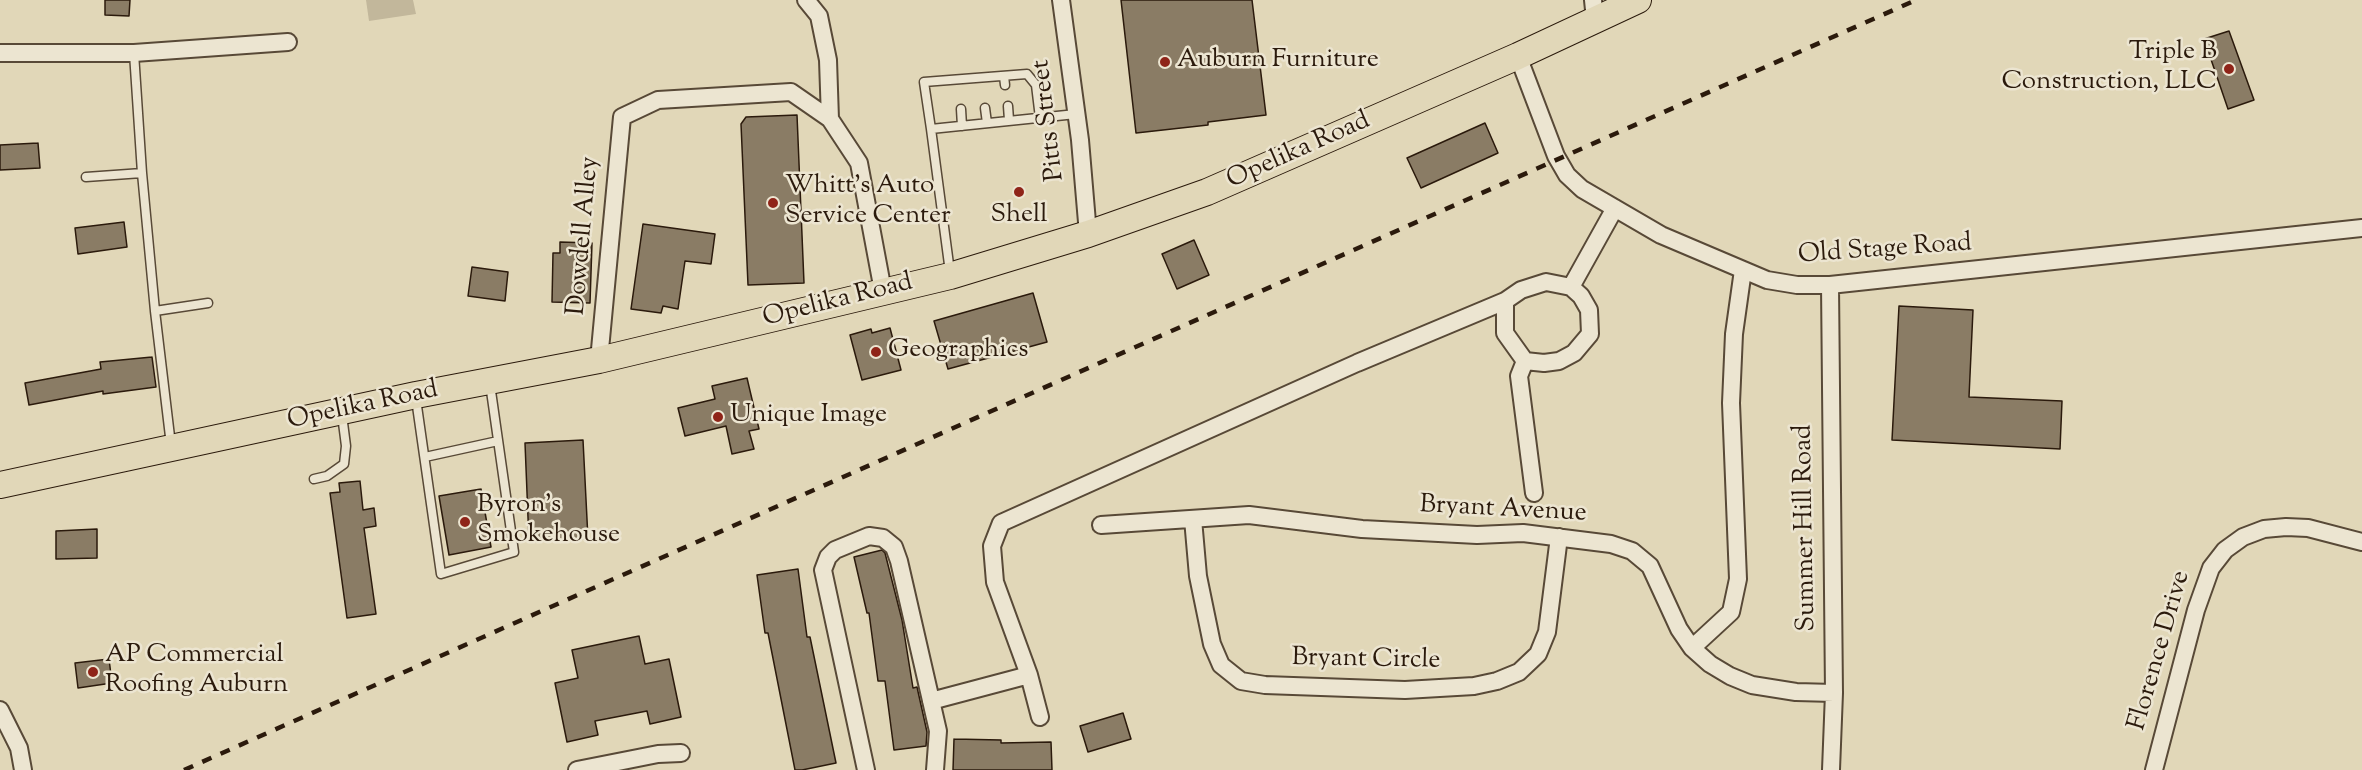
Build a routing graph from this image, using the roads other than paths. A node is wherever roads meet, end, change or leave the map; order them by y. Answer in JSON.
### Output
{"nodes":[{"id":1,"x":806,"y":0,"type":"edge"},
{"id":2,"x":1061,"y":0,"type":"edge"},
{"id":3,"x":1638,"y":0,"type":"edge"},
{"id":4,"x":1594,"y":10,"type":"edge"},
{"id":5,"x":288,"y":42,"type":"dead end"},
{"id":6,"x":0,"y":53,"type":"edge"},
{"id":7,"x":134,"y":53,"type":"junction"},
{"id":8,"x":1518,"y":56,"type":"junction"},
{"id":9,"x":1008,"y":106,"type":"dead end"},
{"id":10,"x":985,"y":108,"type":"dead end"},
{"id":11,"x":961,"y":109,"type":"dead end"},
{"id":12,"x":1076,"y":114,"type":"junction"},
{"id":13,"x":1040,"y":118,"type":"junction"},
{"id":14,"x":830,"y":119,"type":"junction"},
{"id":15,"x":1009,"y":120,"type":"junction"},
{"id":16,"x":987,"y":123,"type":"junction"},
{"id":17,"x":962,"y":126,"type":"junction"},
{"id":18,"x":931,"y":129,"type":"junction"},
{"id":19,"x":142,"y":173,"type":"junction"},
{"id":20,"x":86,"y":177,"type":"dead end"},
{"id":21,"x":1615,"y":208,"type":"junction"},
{"id":22,"x":2362,"y":228,"type":"edge"},
{"id":23,"x":1088,"y":234,"type":"junction"},
{"id":24,"x":1743,"y":270,"type":"junction"},
{"id":25,"x":950,"y":276,"type":"junction"},
{"id":26,"x":1830,"y":285,"type":"junction"},
{"id":27,"x":1571,"y":287,"type":"junction"},
{"id":28,"x":883,"y":291,"type":"junction"},
{"id":29,"x":1505,"y":301,"type":"junction"},
{"id":30,"x":207,"y":303,"type":"dead end"},
{"id":31,"x":155,"y":310,"type":"junction"},
{"id":32,"x":599,"y":360,"type":"junction"},
{"id":33,"x":1525,"y":361,"type":"junction"},
{"id":34,"x":490,"y":381,"type":"junction"},
{"id":35,"x":416,"y":396,"type":"junction"},
{"id":36,"x":342,"y":411,"type":"junction"},
{"id":37,"x":498,"y":441,"type":"junction"},
{"id":38,"x":171,"y":448,"type":"junction"},
{"id":39,"x":425,"y":457,"type":"junction"},
{"id":40,"x":314,"y":479,"type":"dead end"},
{"id":41,"x":0,"y":485,"type":"edge"},
{"id":42,"x":1534,"y":493,"type":"dead end"},
{"id":43,"x":1193,"y":519,"type":"junction"},
{"id":44,"x":1101,"y":525,"type":"dead end"},
{"id":45,"x":1559,"y":537,"type":"junction"},
{"id":46,"x":2362,"y":542,"type":"edge"},
{"id":47,"x":1692,"y":648,"type":"junction"},
{"id":48,"x":1029,"y":675,"type":"junction"},
{"id":49,"x":1834,"y":693,"type":"junction"},
{"id":50,"x":932,"y":701,"type":"junction"},
{"id":51,"x":0,"y":710,"type":"edge"},
{"id":52,"x":1040,"y":717,"type":"dead end"},
{"id":53,"x":681,"y":753,"type":"dead end"},
{"id":54,"x":23,"y":770,"type":"edge"},
{"id":55,"x":577,"y":770,"type":"edge"},
{"id":56,"x":866,"y":770,"type":"edge"},
{"id":57,"x":935,"y":770,"type":"edge"},
{"id":58,"x":1831,"y":770,"type":"edge"},
{"id":59,"x":2154,"y":770,"type":"edge"}],
"edges":[{"from":1,"to":14,"type":"street"},
{"from":2,"to":12,"type":"street","name":"Pitts Street"},
{"from":3,"to":4,"type":"main road","name":"Opelika Road"},
{"from":4,"to":8,"type":"main road","name":"Opelika Road"},
{"from":5,"to":7,"type":"street"},
{"from":6,"to":7,"type":"street"},
{"from":7,"to":19,"type":"lane"},
{"from":8,"to":21,"type":"street","name":"Old Stage Road"},
{"from":8,"to":23,"type":"main road","name":"Opelika Road"},
{"from":9,"to":15,"type":"lane"},
{"from":10,"to":16,"type":"lane"},
{"from":11,"to":17,"type":"lane"},
{"from":12,"to":13,"type":"lane"},
{"from":12,"to":23,"type":"street","name":"Pitts Street"},
{"from":13,"to":15,"type":"lane"},
{"from":13,"to":18,"type":"lane"},
{"from":14,"to":28,"type":"street"},
{"from":14,"to":32,"type":"street","name":"Dowdell Alley"},
{"from":15,"to":16,"type":"lane"},
{"from":16,"to":17,"type":"lane"},
{"from":17,"to":18,"type":"lane"},
{"from":18,"to":25,"type":"lane"},
{"from":19,"to":20,"type":"lane"},
{"from":19,"to":31,"type":"lane"},
{"from":21,"to":24,"type":"street","name":"Old Stage Road"},
{"from":21,"to":27,"type":"street"},
{"from":22,"to":26,"type":"street","name":"Old Stage Road"},
{"from":23,"to":25,"type":"main road","name":"Opelika Road"},
{"from":24,"to":26,"type":"street","name":"Old Stage Road"},
{"from":24,"to":47,"type":"street"},
{"from":25,"to":28,"type":"main road","name":"Opelika Road"},
{"from":26,"to":49,"type":"street","name":"Summer Hill Road"},
{"from":27,"to":29,"type":"street"},
{"from":27,"to":33,"type":"street"},
{"from":28,"to":32,"type":"main road","name":"Opelika Road"},
{"from":29,"to":33,"type":"street"},
{"from":29,"to":48,"type":"street"},
{"from":30,"to":31,"type":"lane"},
{"from":31,"to":38,"type":"lane"},
{"from":32,"to":34,"type":"main road","name":"Opelika Road"},
{"from":33,"to":42,"type":"street"},
{"from":34,"to":35,"type":"main road","name":"Opelika Road"},
{"from":34,"to":37,"type":"lane"},
{"from":35,"to":36,"type":"main road","name":"Opelika Road"},
{"from":35,"to":39,"type":"lane"},
{"from":36,"to":38,"type":"main road","name":"Opelika Road"},
{"from":36,"to":40,"type":"lane"},
{"from":37,"to":39,"type":"lane"},
{"from":37,"to":39,"type":"lane"},
{"from":38,"to":41,"type":"main road","name":"Opelika Road"},
{"from":43,"to":44,"type":"street","name":"Bryant Avenue"},
{"from":43,"to":45,"type":"street","name":"Bryant Avenue"},
{"from":43,"to":45,"type":"street","name":"Bryant Circle"},
{"from":45,"to":47,"type":"street","name":"Bryant Avenue"},
{"from":46,"to":59,"type":"street","name":"Florence Drive"},
{"from":47,"to":49,"type":"street","name":"Bryant Avenue"},
{"from":48,"to":50,"type":"street"},
{"from":48,"to":52,"type":"street"},
{"from":49,"to":58,"type":"street","name":"Summer Hill Road"},
{"from":50,"to":56,"type":"street"},
{"from":50,"to":57,"type":"street"},
{"from":51,"to":54,"type":"street"},
{"from":53,"to":55,"type":"street"}]}
